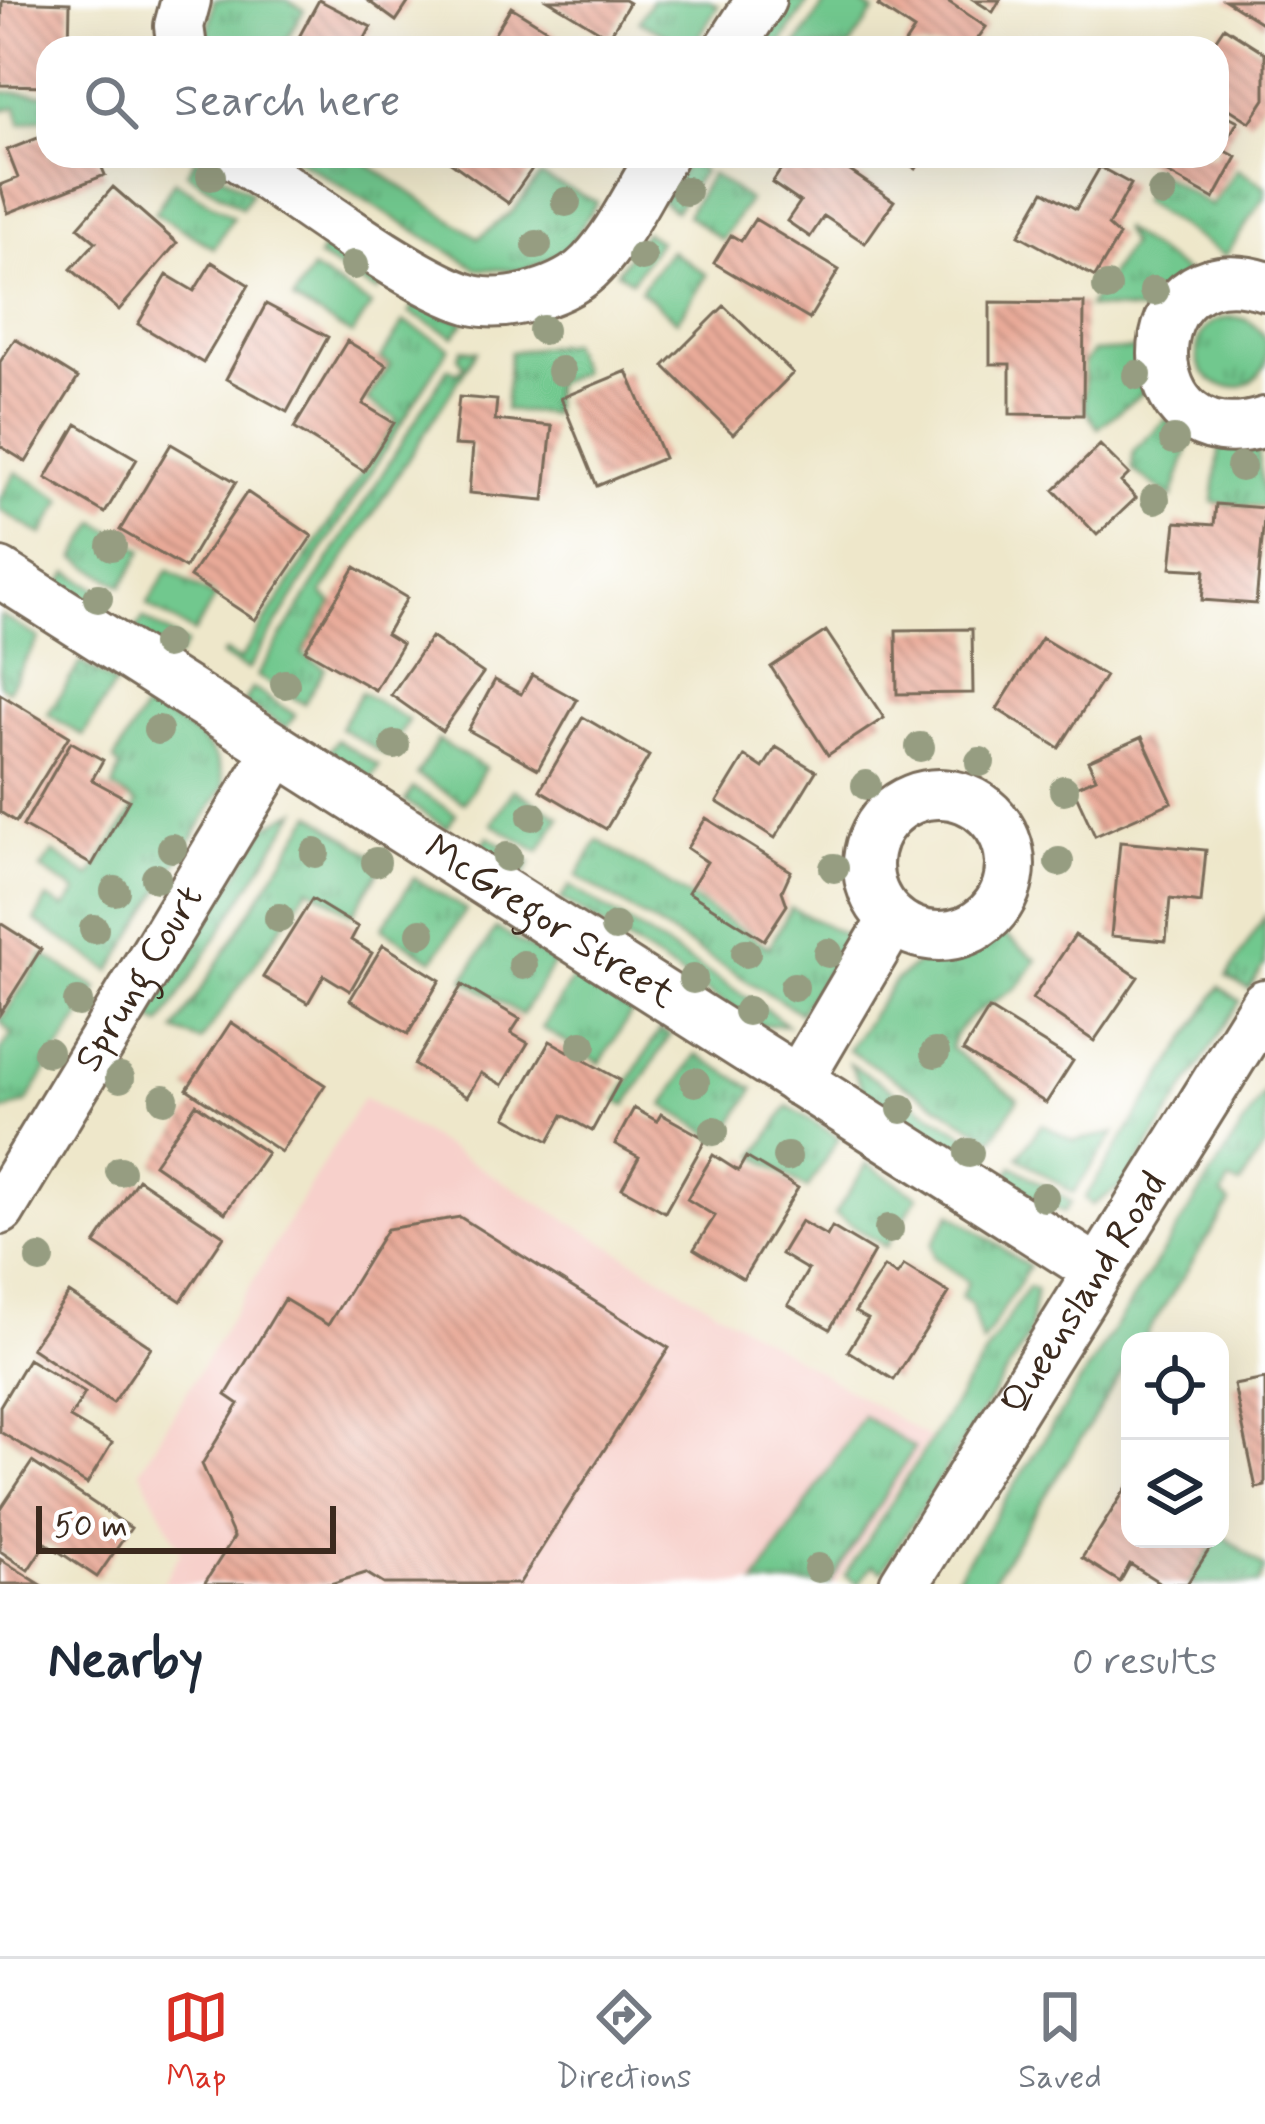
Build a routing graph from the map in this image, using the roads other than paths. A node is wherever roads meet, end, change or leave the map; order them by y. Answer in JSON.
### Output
{"nodes":[{"id":1,"x":186,"y":0,"type":"edge"},
{"id":2,"x":761,"y":0,"type":"edge"},
{"id":3,"x":180,"y":36,"type":"edge"},
{"id":4,"x":738,"y":36,"type":"edge"},
{"id":5,"x":256,"y":168,"type":"edge"},
{"id":6,"x":654,"y":168,"type":"edge"},
{"id":7,"x":1265,"y":286,"type":"edge"},
{"id":8,"x":1265,"y":422,"type":"edge"},
{"id":9,"x":0,"y":573,"type":"edge"},
{"id":10,"x":278,"y":750,"type":"junction"},
{"id":11,"x":892,"y":921,"type":"dead end"},
{"id":12,"x":1265,"y":1004,"type":"edge"},
{"id":13,"x":797,"y":1081,"type":"junction"},
{"id":14,"x":7,"y":1183,"type":"edge"},
{"id":15,"x":1098,"y":1271,"type":"junction"},
{"id":16,"x":904,"y":1584,"type":"edge"}],
"edges":[{"from":1,"to":3,"type":"street"},
{"from":2,"to":4,"type":"street"},
{"from":5,"to":6,"type":"street"},
{"from":7,"to":8,"type":"street"},
{"from":9,"to":10,"type":"street","name":"McGregor Street"},
{"from":10,"to":13,"type":"street","name":"McGregor Street"},
{"from":10,"to":14,"type":"street","name":"Sprung Court"},
{"from":11,"to":13,"type":"street"},
{"from":12,"to":15,"type":"street","name":"Queensland Road"},
{"from":13,"to":15,"type":"street","name":"McGregor Street"},
{"from":15,"to":16,"type":"street","name":"Queensland Road"}]}
